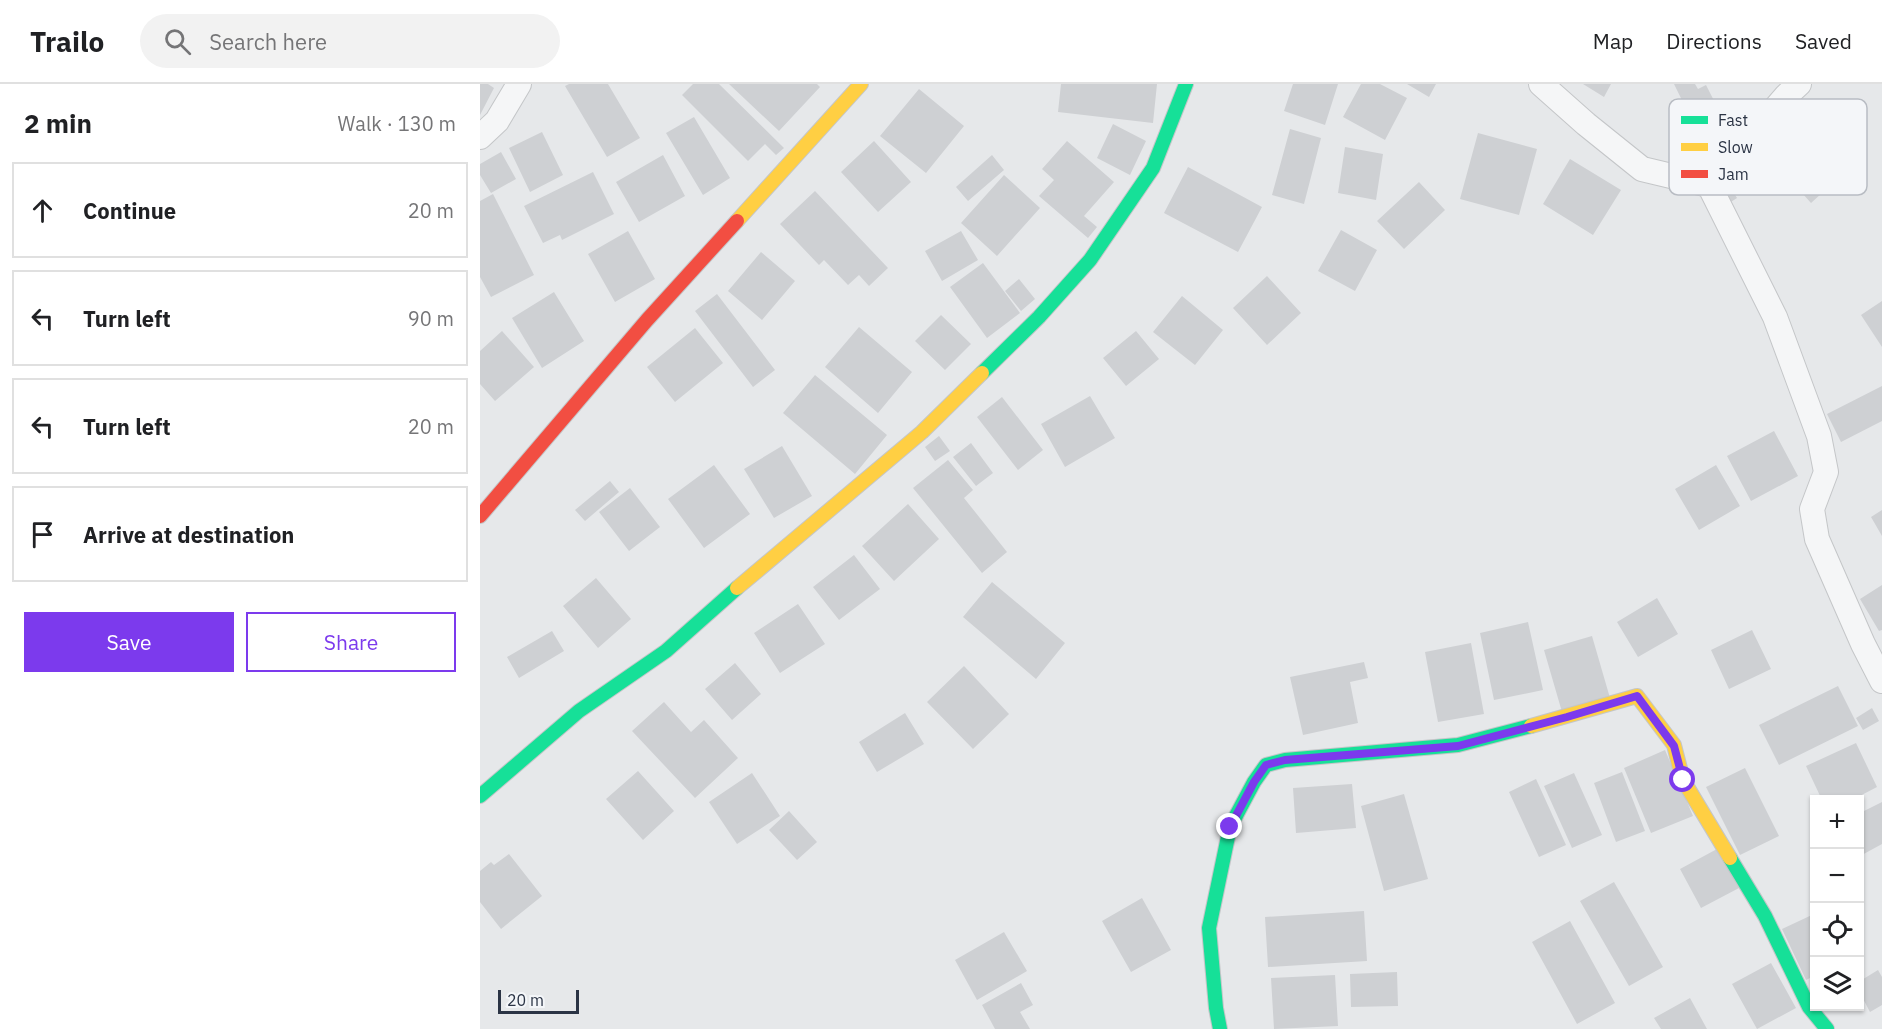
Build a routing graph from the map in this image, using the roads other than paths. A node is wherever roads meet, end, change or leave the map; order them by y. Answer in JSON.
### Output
{"nodes":[{"id":1,"x":519,"y":84,"type":"edge"},
{"id":2,"x":861,"y":84,"type":"edge"},
{"id":3,"x":1186,"y":84,"type":"edge"},
{"id":4,"x":1541,"y":84,"type":"edge"},
{"id":5,"x":1799,"y":84,"type":"edge"},
{"id":6,"x":1783,"y":99,"type":"edge"},
{"id":7,"x":480,"y":137,"type":"edge"},
{"id":8,"x":1669,"y":175,"type":"edge"},
{"id":9,"x":1714,"y":195,"type":"edge"},
{"id":10,"x":480,"y":516,"type":"edge"},
{"id":11,"x":1882,"y":681,"type":"edge"},
{"id":12,"x":480,"y":796,"type":"edge"},
{"id":13,"x":1220,"y":1029,"type":"edge"},
{"id":14,"x":1827,"y":1029,"type":"edge"}],
"edges":[{"from":1,"to":7,"type":"street"},
{"from":2,"to":10,"type":"street"},
{"from":3,"to":12,"type":"street"},
{"from":4,"to":8,"type":"street"},
{"from":5,"to":6,"type":"street"},
{"from":9,"to":11,"type":"street"},
{"from":13,"to":14,"type":"street"}]}
